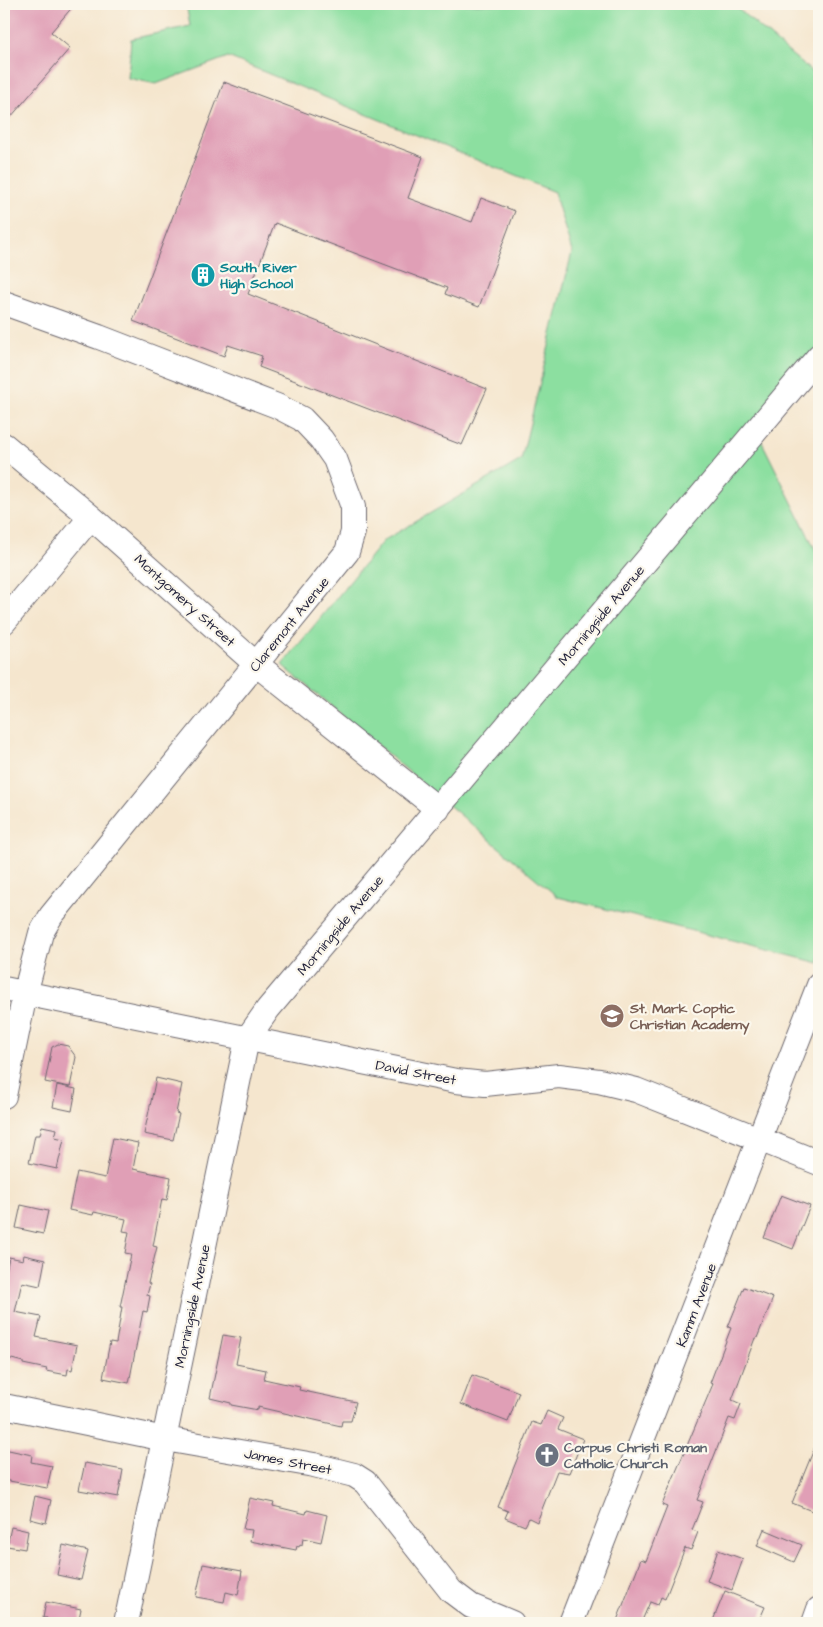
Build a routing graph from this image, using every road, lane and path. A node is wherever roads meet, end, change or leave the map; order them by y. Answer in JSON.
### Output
{"nodes":[{"id":1,"x":4,"y":303,"type":"edge"},
{"id":2,"x":819,"y":356,"type":"edge"},
{"id":3,"x":4,"y":445,"type":"edge"},
{"id":4,"x":91,"y":517,"type":"junction"},
{"id":5,"x":4,"y":622,"type":"edge"},
{"id":6,"x":256,"y":664,"type":"junction"},
{"id":7,"x":438,"y":809,"type":"junction"},
{"id":8,"x":819,"y":985,"type":"edge"},
{"id":9,"x":14,"y":992,"type":"edge"},
{"id":10,"x":247,"y":1039,"type":"junction"},
{"id":11,"x":4,"y":1096,"type":"edge"},
{"id":12,"x":760,"y":1140,"type":"junction"},
{"id":13,"x":819,"y":1163,"type":"edge"},
{"id":14,"x":4,"y":1406,"type":"edge"},
{"id":15,"x":165,"y":1439,"type":"junction"},
{"id":16,"x":819,"y":1609,"type":"edge"},
{"id":17,"x":126,"y":1623,"type":"edge"},
{"id":18,"x":512,"y":1623,"type":"edge"},
{"id":19,"x":571,"y":1623,"type":"edge"},
{"id":20,"x":814,"y":1623,"type":"edge"}],
"edges":[{"from":1,"to":6,"type":"street","name":"Claremont Avenue"},
{"from":2,"to":7,"type":"street","name":"Morningside Avenue"},
{"from":3,"to":4,"type":"street","name":"Montgomery Street"},
{"from":4,"to":5,"type":"street"},
{"from":4,"to":6,"type":"street","name":"Montgomery Street"},
{"from":6,"to":7,"type":"street","name":"Montgomery Street"},
{"from":6,"to":9,"type":"street","name":"Claremont Avenue"},
{"from":7,"to":10,"type":"street","name":"Morningside Avenue"},
{"from":8,"to":12,"type":"street","name":"Kamm Avenue"},
{"from":9,"to":10,"type":"street","name":"David Street"},
{"from":9,"to":11,"type":"street","name":"Claremont Avenue"},
{"from":10,"to":12,"type":"street","name":"David Street"},
{"from":10,"to":15,"type":"street","name":"Morningside Avenue"},
{"from":12,"to":13,"type":"street","name":"David Street"},
{"from":12,"to":19,"type":"street","name":"Kamm Avenue"},
{"from":14,"to":15,"type":"street","name":"James Street"},
{"from":15,"to":17,"type":"street","name":"Morningside Avenue"},
{"from":15,"to":18,"type":"street","name":"James Street"},
{"from":16,"to":20,"type":"street"}]}
